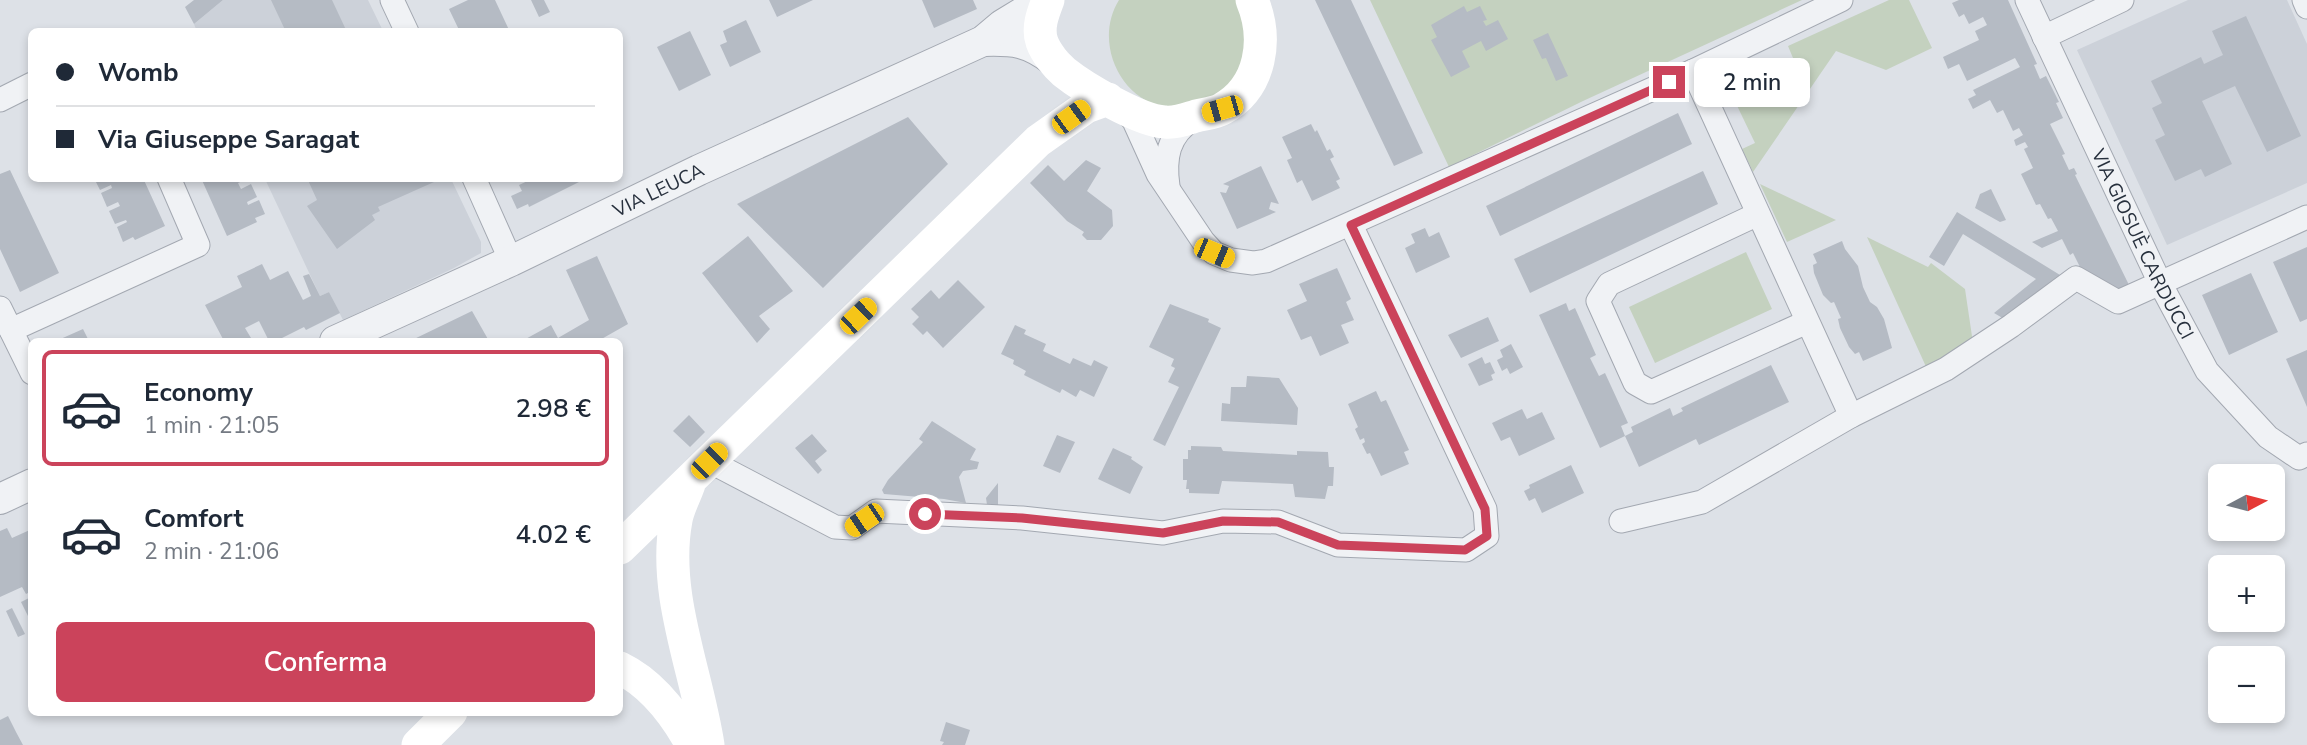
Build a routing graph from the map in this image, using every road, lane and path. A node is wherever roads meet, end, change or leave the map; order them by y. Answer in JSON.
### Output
{"nodes":[{"id":1,"x":392,"y":0,"type":"edge"},
{"id":2,"x":1046,"y":0,"type":"edge"},
{"id":3,"x":1252,"y":0,"type":"edge"},
{"id":4,"x":1841,"y":0,"type":"edge"},
{"id":5,"x":2027,"y":0,"type":"edge"},
{"id":6,"x":2122,"y":0,"type":"edge"},
{"id":7,"x":2304,"y":0,"type":"edge"},
{"id":8,"x":2307,"y":7,"type":"edge"},
{"id":9,"x":1019,"y":9,"type":"edge"},
{"id":10,"x":405,"y":28,"type":"edge"},
{"id":11,"x":2044,"y":37,"type":"junction"},
{"id":12,"x":983,"y":41,"type":"junction"},
{"id":13,"x":1059,"y":67,"type":"junction"},
{"id":14,"x":1693,"y":71,"type":"junction"},
{"id":15,"x":28,"y":86,"type":"edge"},
{"id":16,"x":0,"y":100,"type":"edge"},
{"id":17,"x":1116,"y":104,"type":"junction"},
{"id":18,"x":1197,"y":116,"type":"junction"},
{"id":19,"x":1038,"y":141,"type":"junction"},
{"id":20,"x":171,"y":182,"type":"edge"},
{"id":21,"x":476,"y":182,"type":"edge"},
{"id":22,"x":1169,"y":189,"type":"junction"},
{"id":23,"x":1758,"y":214,"type":"junction"},
{"id":24,"x":2307,"y":217,"type":"edge"},
{"id":25,"x":1351,"y":225,"type":"junction"},
{"id":26,"x":511,"y":261,"type":"junction"},
{"id":27,"x":2160,"y":284,"type":"junction"},
{"id":28,"x":0,"y":308,"type":"edge"},
{"id":29,"x":1807,"y":321,"type":"junction"},
{"id":30,"x":10,"y":330,"type":"junction"},
{"id":31,"x":342,"y":338,"type":"edge"},
{"id":32,"x":28,"y":365,"type":"edge"},
{"id":33,"x":1850,"y":416,"type":"junction"},
{"id":34,"x":2303,"y":456,"type":"edge"},
{"id":35,"x":700,"y":471,"type":"junction"},
{"id":36,"x":28,"y":486,"type":"edge"},
{"id":37,"x":0,"y":499,"type":"edge"},
{"id":38,"x":1621,"y":521,"type":"dead end"},
{"id":39,"x":623,"y":545,"type":"edge"},
{"id":40,"x":623,"y":670,"type":"edge"},
{"id":41,"x":447,"y":716,"type":"edge"},
{"id":42,"x":418,"y":745,"type":"edge"},
{"id":43,"x":692,"y":745,"type":"edge"},
{"id":44,"x":708,"y":745,"type":"edge"}],
"edges":[{"from":1,"to":10,"type":"street"},
{"from":2,"to":9,"type":"street","name":"VIA LEUCA"},
{"from":2,"to":13,"type":"main road"},
{"from":3,"to":18,"type":"main road"},
{"from":4,"to":14,"type":"street"},
{"from":5,"to":11,"type":"street","name":"VIA GIOSUÈ CARDUCCI"},
{"from":6,"to":11,"type":"street"},
{"from":7,"to":8,"type":"street"},
{"from":9,"to":12,"type":"street","name":"VIA LEUCA"},
{"from":11,"to":27,"type":"street","name":"VIA GIOSUÈ CARDUCCI"},
{"from":12,"to":13,"type":"street","name":"VIA LEUCA"},
{"from":12,"to":26,"type":"street","name":"VIA LEUCA"},
{"from":13,"to":17,"type":"main road"},
{"from":13,"to":19,"type":"main road"},
{"from":14,"to":23,"type":"street"},
{"from":14,"to":25,"type":"street"},
{"from":15,"to":16,"type":"street"},
{"from":17,"to":18,"type":"main road"},
{"from":17,"to":19,"type":"main road"},
{"from":17,"to":22,"type":"street"},
{"from":18,"to":22,"type":"street"},
{"from":19,"to":35,"type":"main road"},
{"from":20,"to":30,"type":"street"},
{"from":21,"to":26,"type":"street"},
{"from":22,"to":25,"type":"street"},
{"from":23,"to":29,"type":"street"},
{"from":23,"to":29,"type":"street"},
{"from":24,"to":27,"type":"street"},
{"from":25,"to":35,"type":"street"},
{"from":26,"to":31,"type":"street","name":"VIA LEUCA"},
{"from":27,"to":33,"type":"street"},
{"from":27,"to":34,"type":"street","name":"VIA GIOSUÈ CARDUCCI"},
{"from":28,"to":30,"type":"street"},
{"from":29,"to":33,"type":"street"},
{"from":30,"to":32,"type":"street"},
{"from":33,"to":38,"type":"street"},
{"from":35,"to":39,"type":"main road"},
{"from":35,"to":44,"type":"main road"},
{"from":36,"to":37,"type":"street"},
{"from":40,"to":43,"type":"main road"},
{"from":41,"to":42,"type":"main road"}]}
